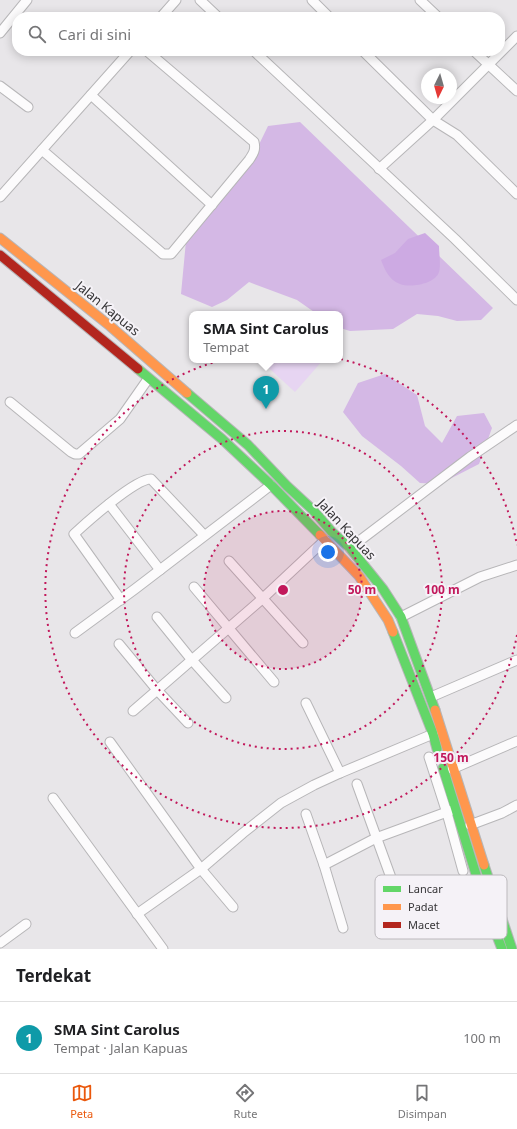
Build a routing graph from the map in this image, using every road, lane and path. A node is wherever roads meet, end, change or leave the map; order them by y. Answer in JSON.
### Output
{"nodes":[{"id":1,"x":27,"y":0,"type":"edge"},
{"id":2,"x":176,"y":0,"type":"edge"},
{"id":3,"x":200,"y":0,"type":"edge"},
{"id":4,"x":312,"y":0,"type":"edge"},
{"id":5,"x":420,"y":0,"type":"edge"},
{"id":6,"x":17,"y":12,"type":"edge"},
{"id":7,"x":165,"y":12,"type":"edge"},
{"id":8,"x":213,"y":12,"type":"edge"},
{"id":9,"x":324,"y":12,"type":"edge"},
{"id":10,"x":433,"y":12,"type":"edge"},
{"id":11,"x":12,"y":18,"type":"edge"},
{"id":12,"x":0,"y":33,"type":"edge"},
{"id":13,"x":517,"y":36,"type":"edge"},
{"id":14,"x":505,"y":48,"type":"edge"},
{"id":15,"x":126,"y":56,"type":"edge"},
{"id":16,"x":153,"y":56,"type":"edge"},
{"id":17,"x":259,"y":56,"type":"edge"},
{"id":18,"x":369,"y":56,"type":"edge"},
{"id":19,"x":479,"y":56,"type":"edge"},
{"id":20,"x":496,"y":56,"type":"edge"},
{"id":21,"x":488,"y":64,"type":"junction"},
{"id":22,"x":0,"y":86,"type":"edge"},
{"id":23,"x":517,"y":91,"type":"edge"},
{"id":24,"x":91,"y":95,"type":"junction"},
{"id":25,"x":28,"y":107,"type":"dead end"},
{"id":26,"x":433,"y":120,"type":"junction"},
{"id":27,"x":42,"y":150,"type":"junction"},
{"id":28,"x":379,"y":169,"type":"junction"},
{"id":29,"x":517,"y":194,"type":"edge"},
{"id":30,"x":0,"y":197,"type":"edge"},
{"id":31,"x":212,"y":205,"type":"junction"},
{"id":32,"x":0,"y":238,"type":"edge"},
{"id":33,"x":0,"y":256,"type":"edge"},
{"id":34,"x":517,"y":300,"type":"edge"},
{"id":35,"x":103,"y":320,"type":"junction"},
{"id":36,"x":92,"y":333,"type":"junction"},
{"id":37,"x":148,"y":379,"type":"junction"},
{"id":38,"x":10,"y":402,"type":"dead end"},
{"id":39,"x":517,"y":425,"type":"edge"},
{"id":40,"x":271,"y":485,"type":"junction"},
{"id":41,"x":109,"y":504,"type":"junction"},
{"id":42,"x":204,"y":535,"type":"junction"},
{"id":43,"x":325,"y":540,"type":"junction"},
{"id":44,"x":350,"y":548,"type":"junction"},
{"id":45,"x":229,"y":561,"type":"dead end"},
{"id":46,"x":517,"y":565,"type":"edge"},
{"id":47,"x":160,"y":570,"type":"junction"},
{"id":48,"x":194,"y":587,"type":"dead end"},
{"id":49,"x":262,"y":599,"type":"junction"},
{"id":50,"x":121,"y":600,"type":"junction"},
{"id":51,"x":157,"y":617,"type":"dead end"},
{"id":52,"x":401,"y":617,"type":"junction"},
{"id":53,"x":228,"y":628,"type":"junction"},
{"id":54,"x":76,"y":633,"type":"dead end"},
{"id":55,"x":303,"y":643,"type":"dead end"},
{"id":56,"x":119,"y":644,"type":"dead end"},
{"id":57,"x":191,"y":659,"type":"junction"},
{"id":58,"x":517,"y":660,"type":"edge"},
{"id":59,"x":274,"y":682,"type":"dead end"},
{"id":60,"x":157,"y":690,"type":"junction"},
{"id":61,"x":431,"y":697,"type":"junction"},
{"id":62,"x":226,"y":698,"type":"dead end"},
{"id":63,"x":306,"y":703,"type":"dead end"},
{"id":64,"x":134,"y":711,"type":"dead end"},
{"id":65,"x":188,"y":724,"type":"dead end"},
{"id":66,"x":432,"y":734,"type":"junction"},
{"id":67,"x":517,"y":741,"type":"edge"},
{"id":68,"x":110,"y":742,"type":"dead end"},
{"id":69,"x":429,"y":757,"type":"dead end"},
{"id":70,"x":452,"y":769,"type":"junction"},
{"id":71,"x":340,"y":773,"type":"junction"},
{"id":72,"x":357,"y":784,"type":"dead end"},
{"id":73,"x":53,"y":798,"type":"dead end"},
{"id":74,"x":517,"y":805,"type":"edge"},
{"id":75,"x":451,"y":811,"type":"junction"},
{"id":76,"x":306,"y":814,"type":"dead end"},
{"id":77,"x":470,"y":825,"type":"junction"},
{"id":78,"x":376,"y":838,"type":"junction"},
{"id":79,"x":324,"y":865,"type":"junction"},
{"id":80,"x":202,"y":869,"type":"junction"},
{"id":81,"x":463,"y":870,"type":"dead end"},
{"id":82,"x":390,"y":875,"type":"edge"},
{"id":83,"x":474,"y":875,"type":"edge"},
{"id":84,"x":487,"y":875,"type":"edge"},
{"id":85,"x":233,"y":906,"type":"dead end"},
{"id":86,"x":138,"y":914,"type":"junction"},
{"id":87,"x":26,"y":924,"type":"dead end"},
{"id":88,"x":344,"y":928,"type":"dead end"},
{"id":89,"x":507,"y":934,"type":"edge"},
{"id":90,"x":498,"y":939,"type":"edge"},
{"id":91,"x":0,"y":943,"type":"edge"},
{"id":92,"x":163,"y":949,"type":"edge"},
{"id":93,"x":502,"y":949,"type":"edge"},
{"id":94,"x":512,"y":949,"type":"edge"}],
"edges":[{"from":1,"to":6,"type":"street"},
{"from":2,"to":7,"type":"street"},
{"from":3,"to":8,"type":"street"},
{"from":4,"to":9,"type":"street"},
{"from":5,"to":10,"type":"street"},
{"from":11,"to":12,"type":"street"},
{"from":13,"to":14,"type":"street"},
{"from":15,"to":24,"type":"street"},
{"from":16,"to":31,"type":"street"},
{"from":17,"to":28,"type":"street"},
{"from":18,"to":26,"type":"street"},
{"from":19,"to":21,"type":"street"},
{"from":20,"to":21,"type":"street"},
{"from":21,"to":23,"type":"street"},
{"from":21,"to":26,"type":"street"},
{"from":22,"to":25,"type":"street"},
{"from":24,"to":27,"type":"street"},
{"from":24,"to":31,"type":"street"},
{"from":26,"to":28,"type":"street"},
{"from":26,"to":29,"type":"street"},
{"from":27,"to":30,"type":"street"},
{"from":27,"to":31,"type":"street"},
{"from":28,"to":34,"type":"street"},
{"from":32,"to":35,"type":"street","name":"Jalan Kapuas"},
{"from":33,"to":36,"type":"street","name":"Jalan Kapuas"},
{"from":35,"to":36,"type":"street"},
{"from":35,"to":44,"type":"street","name":"Jalan Kapuas"},
{"from":36,"to":37,"type":"street","name":"Jalan Kapuas"},
{"from":37,"to":38,"type":"street"},
{"from":37,"to":40,"type":"street","name":"Jalan Kapuas"},
{"from":39,"to":44,"type":"street"},
{"from":40,"to":42,"type":"street"},
{"from":40,"to":43,"type":"street","name":"Jalan Kapuas"},
{"from":41,"to":42,"type":"street"},
{"from":41,"to":47,"type":"street"},
{"from":41,"to":50,"type":"street"},
{"from":42,"to":47,"type":"street"},
{"from":43,"to":49,"type":"street"},
{"from":43,"to":66,"type":"street","name":"Jalan Kapuas"},
{"from":44,"to":52,"type":"street","name":"Jalan Kapuas"},
{"from":45,"to":49,"type":"street"},
{"from":46,"to":52,"type":"street"},
{"from":47,"to":50,"type":"street"},
{"from":48,"to":53,"type":"street"},
{"from":49,"to":53,"type":"street"},
{"from":49,"to":55,"type":"street"},
{"from":50,"to":54,"type":"street"},
{"from":51,"to":57,"type":"street"},
{"from":52,"to":61,"type":"street","name":"Jalan Kapuas"},
{"from":53,"to":57,"type":"street"},
{"from":53,"to":59,"type":"street"},
{"from":56,"to":60,"type":"street"},
{"from":57,"to":60,"type":"street"},
{"from":57,"to":62,"type":"street"},
{"from":58,"to":61,"type":"street"},
{"from":60,"to":64,"type":"street"},
{"from":60,"to":65,"type":"street"},
{"from":61,"to":70,"type":"street","name":"Jalan Kapuas"},
{"from":63,"to":71,"type":"street"},
{"from":66,"to":71,"type":"street"},
{"from":66,"to":75,"type":"street","name":"Jalan Kapuas"},
{"from":67,"to":70,"type":"street"},
{"from":68,"to":80,"type":"street"},
{"from":69,"to":75,"type":"street"},
{"from":70,"to":77,"type":"street","name":"Jalan Kapuas"},
{"from":71,"to":80,"type":"street"},
{"from":72,"to":78,"type":"street"},
{"from":73,"to":86,"type":"street"},
{"from":74,"to":77,"type":"street"},
{"from":75,"to":78,"type":"street"},
{"from":75,"to":81,"type":"street"},
{"from":75,"to":83,"type":"street","name":"Jalan Kapuas"},
{"from":76,"to":79,"type":"street"},
{"from":77,"to":84,"type":"street","name":"Jalan Kapuas"},
{"from":78,"to":79,"type":"street"},
{"from":78,"to":82,"type":"street"},
{"from":79,"to":88,"type":"street"},
{"from":80,"to":85,"type":"street"},
{"from":80,"to":86,"type":"street"},
{"from":86,"to":92,"type":"street"},
{"from":87,"to":91,"type":"street"},
{"from":89,"to":94,"type":"street","name":"Jalan Kapuas"},
{"from":90,"to":93,"type":"street","name":"Jalan Kapuas"}]}
